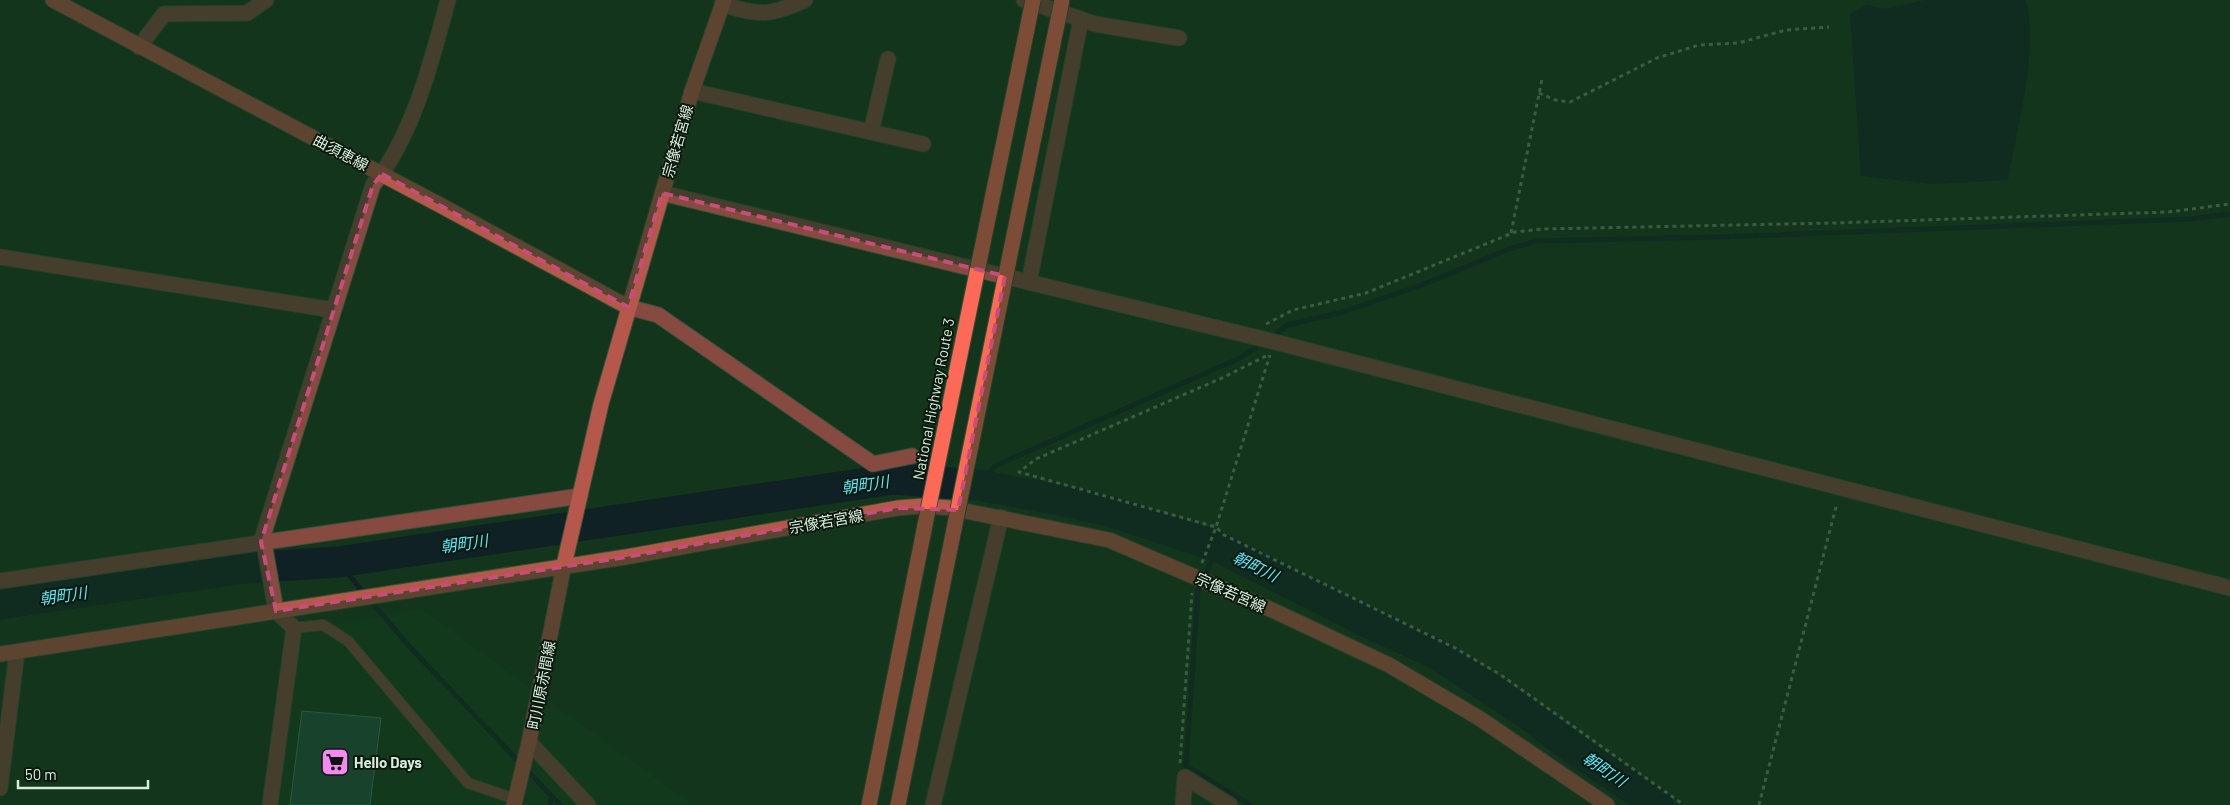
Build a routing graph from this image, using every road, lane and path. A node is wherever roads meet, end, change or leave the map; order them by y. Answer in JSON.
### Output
{"nodes":[{"id":1,"x":53,"y":0,"type":"edge"},
{"id":2,"x":266,"y":0,"type":"edge"},
{"id":3,"x":448,"y":0,"type":"edge"},
{"id":4,"x":805,"y":0,"type":"edge"},
{"id":5,"x":1024,"y":0,"type":"edge"},
{"id":6,"x":1033,"y":0,"type":"edge"},
{"id":7,"x":1062,"y":0,"type":"edge"},
{"id":8,"x":723,"y":2,"type":"edge"},
{"id":9,"x":1082,"y":19,"type":"junction"},
{"id":10,"x":1830,"y":27,"type":"dead end"},
{"id":11,"x":1179,"y":38,"type":"dead end"},
{"id":12,"x":139,"y":47,"type":"junction"},
{"id":13,"x":888,"y":59,"type":"dead end"},
{"id":14,"x":1542,"y":79,"type":"dead end"},
{"id":15,"x":692,"y":91,"type":"junction"},
{"id":16,"x":1539,"y":93,"type":"junction"},
{"id":17,"x":871,"y":132,"type":"junction"},
{"id":18,"x":923,"y":144,"type":"dead end"},
{"id":19,"x":382,"y":174,"type":"junction"},
{"id":20,"x":662,"y":193,"type":"junction"},
{"id":21,"x":2230,"y":204,"type":"edge"},
{"id":22,"x":1511,"y":233,"type":"junction"},
{"id":23,"x":0,"y":258,"type":"edge"},
{"id":24,"x":1029,"y":282,"type":"junction"},
{"id":25,"x":628,"y":307,"type":"junction"},
{"id":26,"x":333,"y":310,"type":"junction"},
{"id":27,"x":1249,"y":335,"type":"junction"},
{"id":28,"x":1274,"y":348,"type":"junction"},
{"id":29,"x":912,"y":456,"type":"dead end"},
{"id":30,"x":1840,"y":488,"type":"junction"},
{"id":31,"x":580,"y":496,"type":"junction"},
{"id":32,"x":1001,"y":517,"type":"junction"},
{"id":33,"x":1216,"y":527,"type":"junction"},
{"id":34,"x":262,"y":542,"type":"junction"},
{"id":35,"x":564,"y":565,"type":"junction"},
{"id":36,"x":1196,"y":576,"type":"junction"},
{"id":37,"x":0,"y":581,"type":"edge"},
{"id":38,"x":2230,"y":588,"type":"edge"},
{"id":39,"x":276,"y":612,"type":"junction"},
{"id":40,"x":294,"y":628,"type":"junction"},
{"id":41,"x":17,"y":652,"type":"junction"},
{"id":42,"x":0,"y":654,"type":"edge"},
{"id":43,"x":529,"y":742,"type":"junction"},
{"id":44,"x":1185,"y":777,"type":"junction"},
{"id":45,"x":0,"y":788,"type":"edge"},
{"id":46,"x":514,"y":802,"type":"edge"},
{"id":47,"x":270,"y":805,"type":"edge"},
{"id":48,"x":588,"y":805,"type":"edge"},
{"id":49,"x":869,"y":805,"type":"edge"},
{"id":50,"x":898,"y":805,"type":"edge"},
{"id":51,"x":933,"y":805,"type":"edge"},
{"id":52,"x":1183,"y":805,"type":"edge"},
{"id":53,"x":1230,"y":805,"type":"edge"},
{"id":54,"x":1607,"y":805,"type":"edge"},
{"id":55,"x":1684,"y":805,"type":"edge"},
{"id":56,"x":1759,"y":805,"type":"edge"}],
"edges":[{"from":1,"to":12,"type":"main road","name":"曲須恵線"},
{"from":2,"to":12,"type":"street"},
{"from":3,"to":19,"type":"street"},
{"from":4,"to":8,"type":"street"},
{"from":5,"to":9,"type":"street"},
{"from":6,"to":49,"type":"highway","name":"National Highway Route 3","bridge":true},
{"from":7,"to":50,"type":"highway","bridge":true},
{"from":8,"to":15,"type":"main road","name":"宗像若宮線"},
{"from":9,"to":11,"type":"street"},
{"from":9,"to":24,"type":"street"},
{"from":10,"to":16,"type":"path"},
{"from":12,"to":19,"type":"main road","name":"曲須恵線"},
{"from":13,"to":17,"type":"street"},
{"from":14,"to":16,"type":"path"},
{"from":15,"to":17,"type":"street"},
{"from":15,"to":20,"type":"main road","name":"宗像若宮線"},
{"from":16,"to":22,"type":"path"},
{"from":17,"to":18,"type":"street"},
{"from":19,"to":25,"type":"main road","name":"曲須恵線"},
{"from":19,"to":26,"type":"street"},
{"from":20,"to":24,"type":"street"},
{"from":20,"to":25,"type":"main road","name":"宗像若宮線"},
{"from":21,"to":22,"type":"path"},
{"from":22,"to":27,"type":"path"},
{"from":23,"to":26,"type":"street"},
{"from":24,"to":27,"type":"street"},
{"from":25,"to":29,"type":"street"},
{"from":25,"to":31,"type":"main road","name":"宗像若宮線"},
{"from":26,"to":34,"type":"street"},
{"from":27,"to":28,"type":"street"},
{"from":28,"to":30,"type":"street"},
{"from":28,"to":33,"type":"path"},
{"from":28,"to":33,"type":"path"},
{"from":30,"to":38,"type":"street"},
{"from":30,"to":56,"type":"path"},
{"from":31,"to":34,"type":"street"},
{"from":31,"to":35,"type":"main road","name":"宗像若宮線"},
{"from":32,"to":35,"type":"main road","name":"宗像若宮線"},
{"from":32,"to":36,"type":"main road","name":"宗像若宮線"},
{"from":32,"to":51,"type":"street"},
{"from":33,"to":36,"type":"path"},
{"from":33,"to":55,"type":"path"},
{"from":34,"to":37,"type":"street"},
{"from":34,"to":39,"type":"street"},
{"from":35,"to":39,"type":"main road"},
{"from":35,"to":43,"type":"main road","name":"町川原赤間線"},
{"from":36,"to":44,"type":"path"},
{"from":36,"to":54,"type":"main road","name":"宗像若宮線"},
{"from":39,"to":40,"type":"street"},
{"from":39,"to":41,"type":"main road"},
{"from":40,"to":46,"type":"lane"},
{"from":40,"to":47,"type":"street"},
{"from":41,"to":42,"type":"main road"},
{"from":41,"to":45,"type":"street"},
{"from":43,"to":46,"type":"main road","name":"町川原赤間線"},
{"from":43,"to":48,"type":"street"},
{"from":44,"to":52,"type":"street"},
{"from":44,"to":53,"type":"street"}]}
